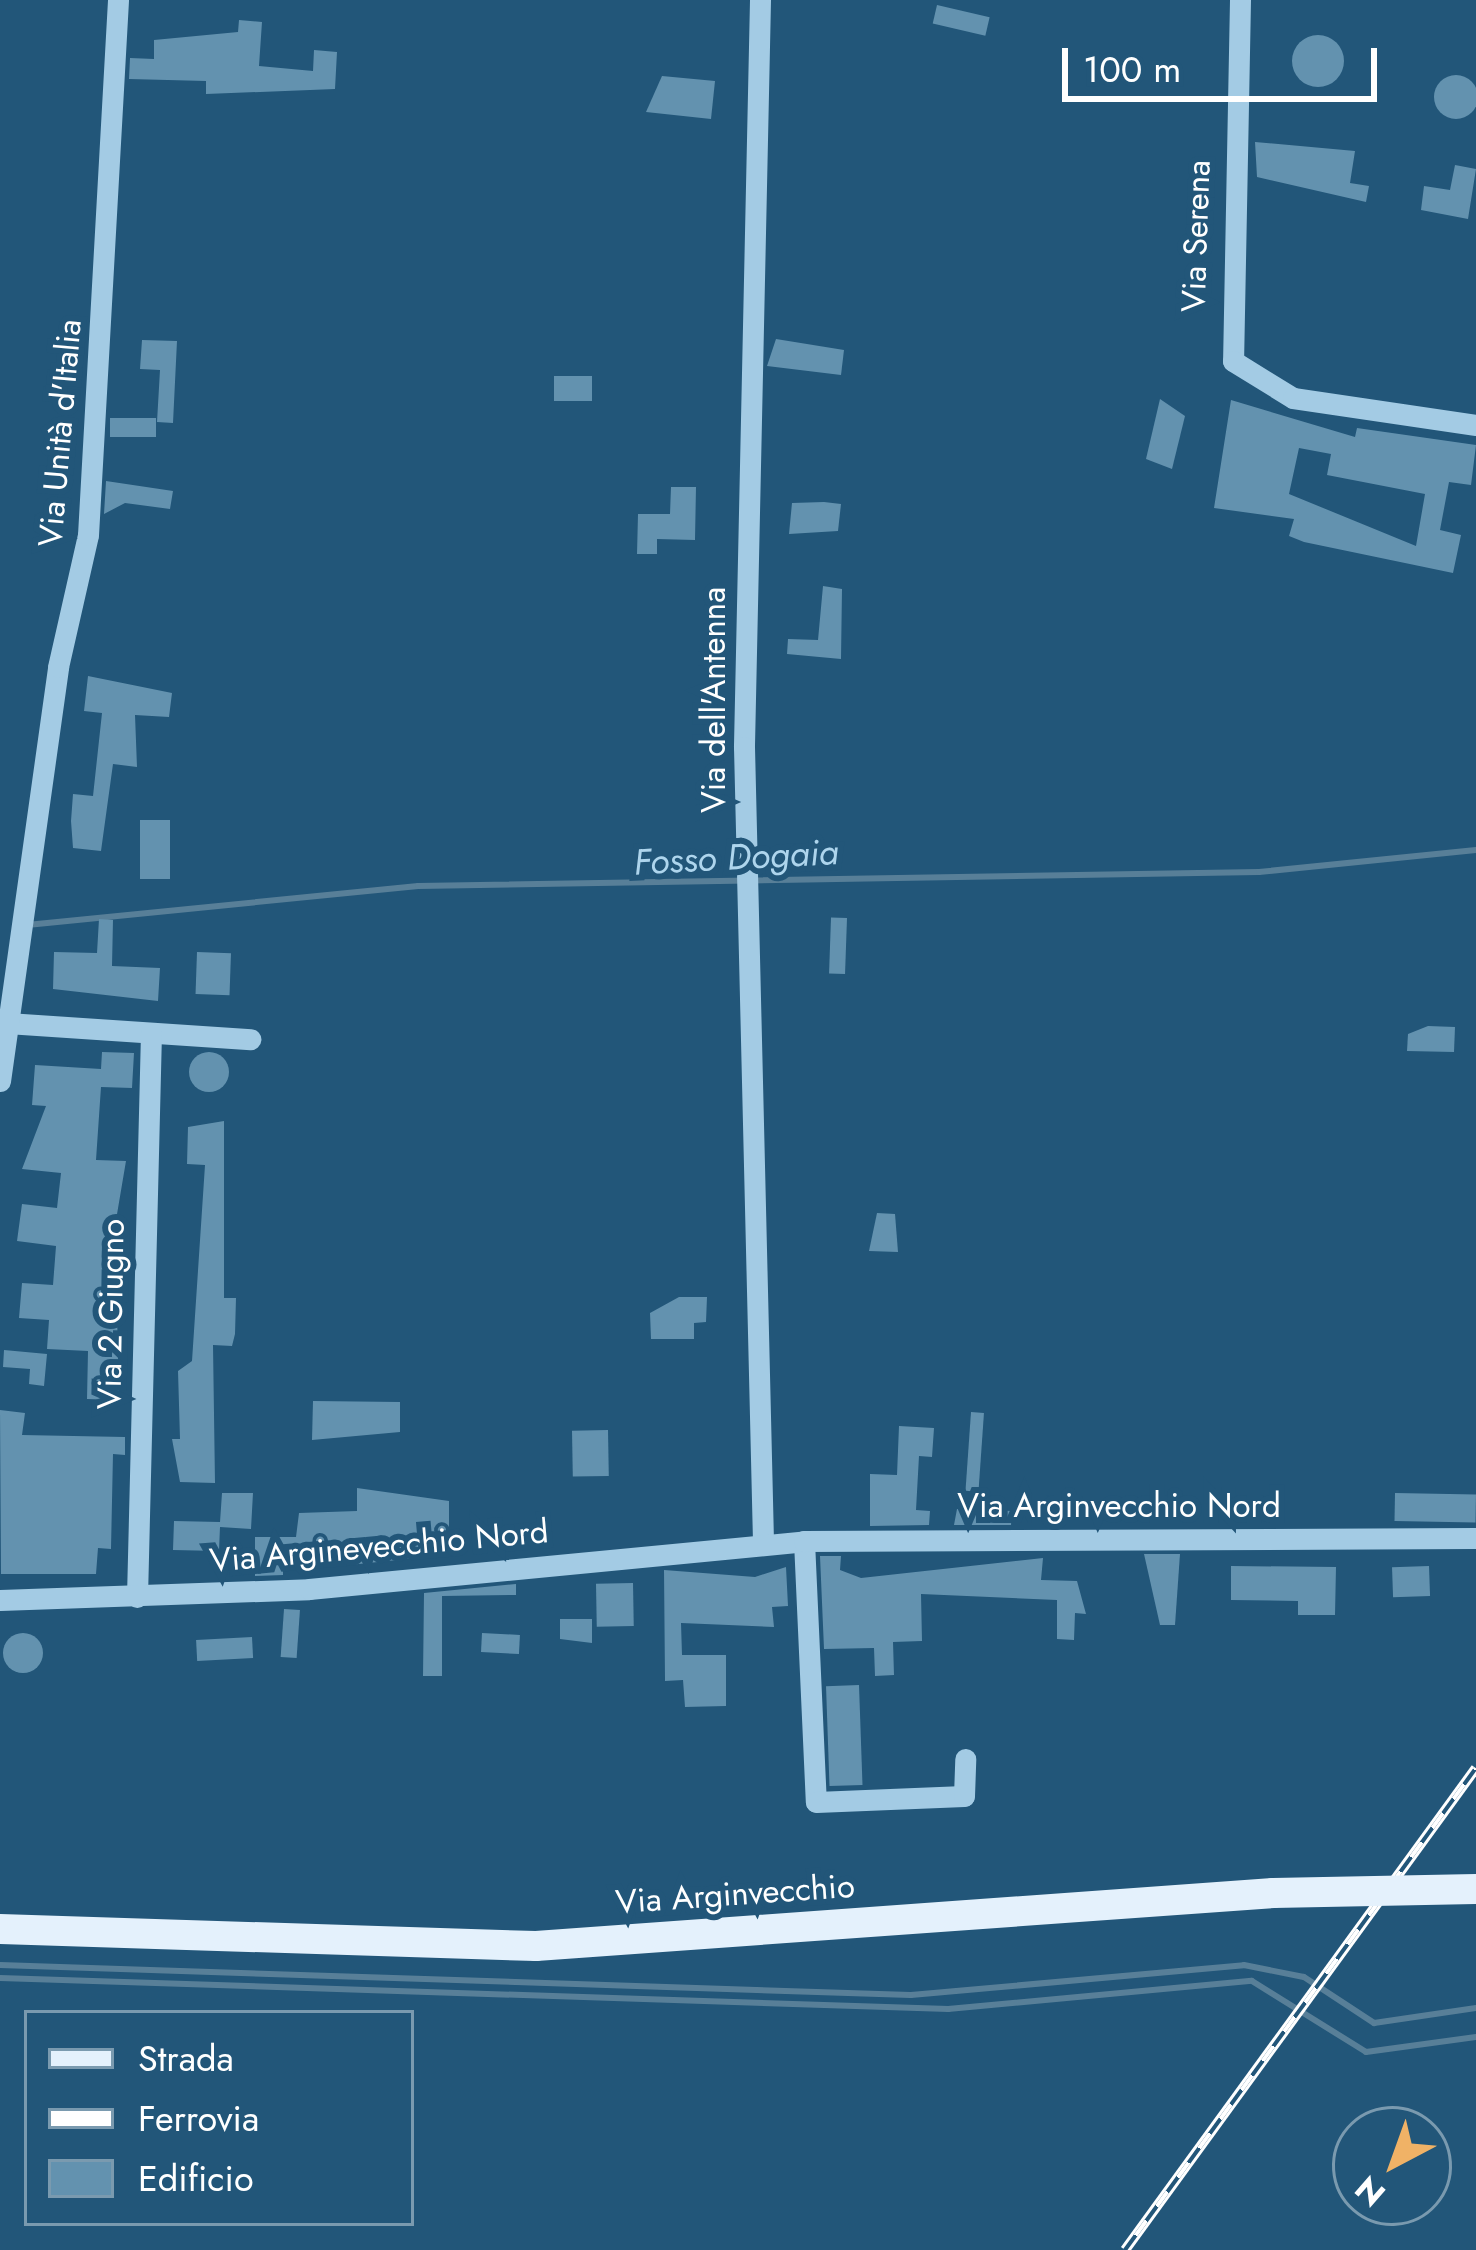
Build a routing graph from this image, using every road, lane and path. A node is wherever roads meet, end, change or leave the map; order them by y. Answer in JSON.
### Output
{"nodes":[{"id":1,"x":118,"y":0,"type":"edge"},
{"id":2,"x":760,"y":0,"type":"edge"},
{"id":3,"x":1240,"y":0,"type":"edge"},
{"id":4,"x":1476,"y":424,"type":"edge"},
{"id":5,"x":8,"y":1023,"type":"junction"},
{"id":6,"x":151,"y":1033,"type":"junction"},
{"id":7,"x":250,"y":1039,"type":"dead end"},
{"id":8,"x":0,"y":1082,"type":"edge"},
{"id":9,"x":1476,"y":1538,"type":"edge"},
{"id":10,"x":804,"y":1541,"type":"junction"},
{"id":11,"x":763,"y":1543,"type":"junction"},
{"id":12,"x":137,"y":1597,"type":"junction"},
{"id":13,"x":0,"y":1600,"type":"edge"},
{"id":14,"x":965,"y":1759,"type":"dead end"},
{"id":15,"x":1476,"y":1889,"type":"edge"},
{"id":16,"x":0,"y":1929,"type":"edge"}],
"edges":[{"from":1,"to":5,"type":"street","name":"Via Unità d'Italia"},
{"from":2,"to":11,"type":"street","name":"Via dell'Antenna"},
{"from":3,"to":4,"type":"street","name":"Via Serena"},
{"from":5,"to":6,"type":"street"},
{"from":5,"to":8,"type":"street","name":"Via Unità d'Italia"},
{"from":6,"to":7,"type":"street"},
{"from":6,"to":12,"type":"street","name":"Via 2 Giugno"},
{"from":9,"to":10,"type":"street","name":"Via Arginvecchio Nord"},
{"from":10,"to":11,"type":"street","name":"Via Arginvecchio Nord"},
{"from":10,"to":14,"type":"street"},
{"from":11,"to":12,"type":"street","name":"Via Arginevecchio Nord"},
{"from":12,"to":13,"type":"street","name":"Via Arginevecchio Nord"},
{"from":15,"to":16,"type":"main road","name":"Via Arginvecchio","bridge":true}]}
